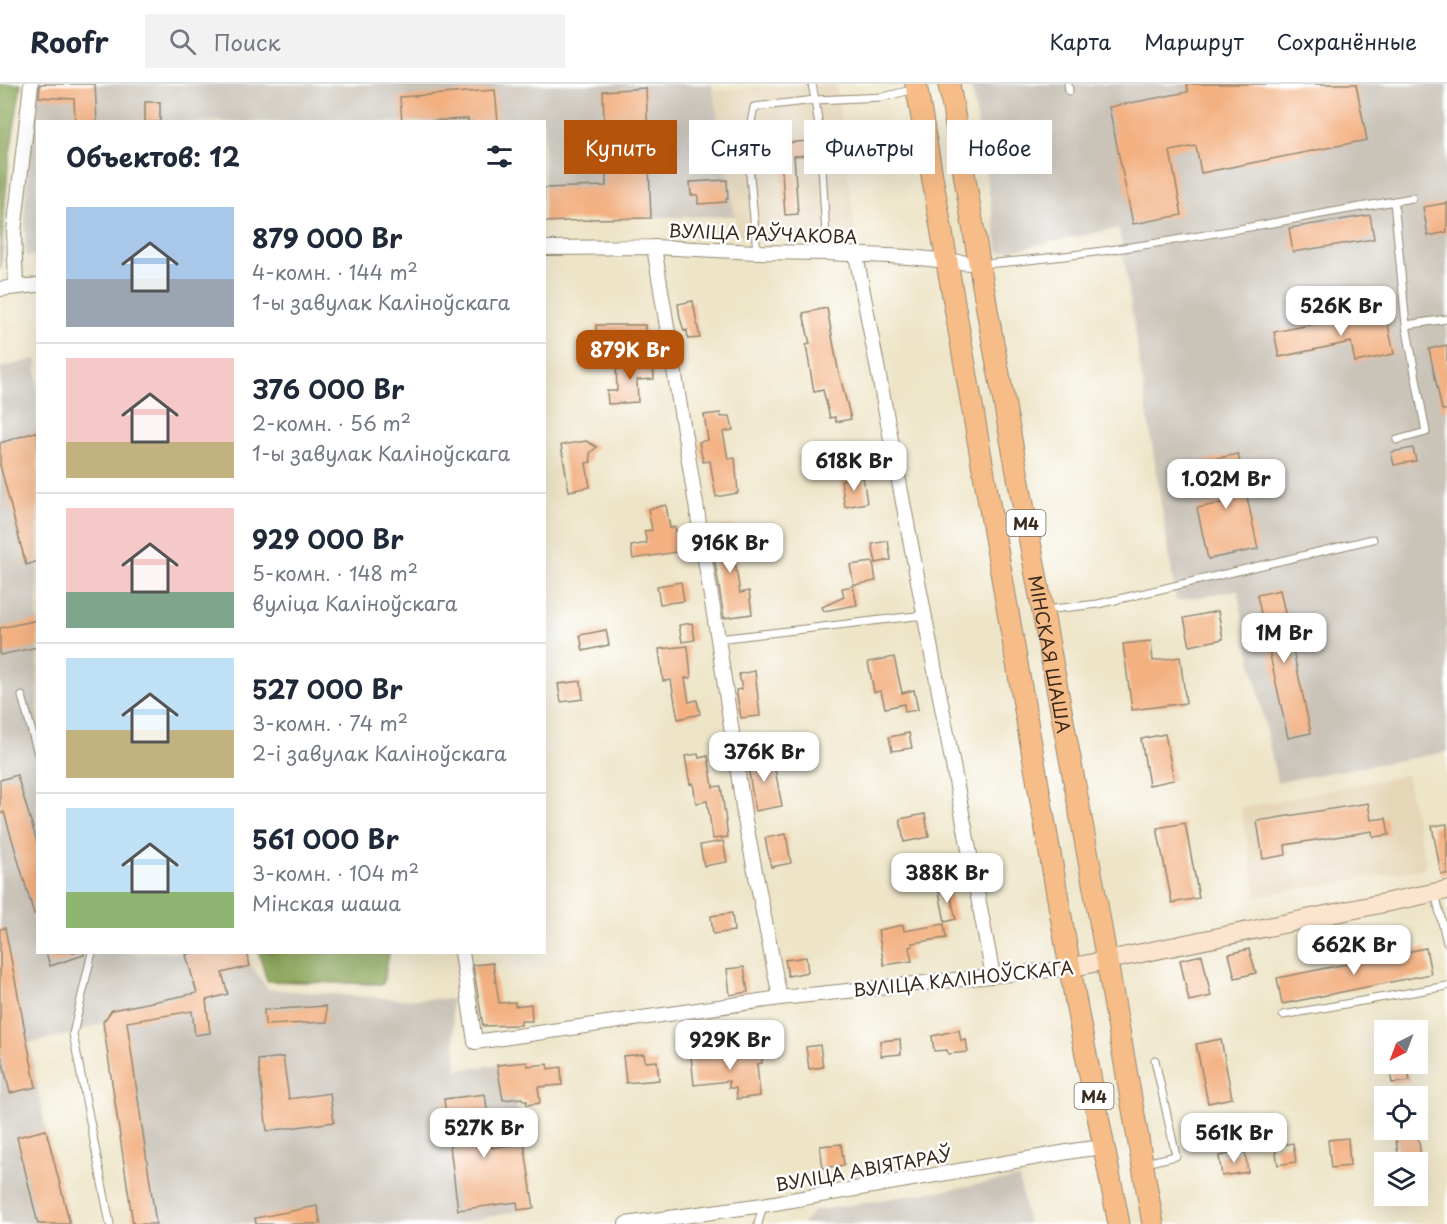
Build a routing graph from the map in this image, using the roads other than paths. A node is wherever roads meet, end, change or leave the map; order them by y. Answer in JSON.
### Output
{"nodes":[{"id":1,"x":31,"y":84,"type":"edge"},
{"id":2,"x":812,"y":84,"type":"edge"},
{"id":3,"x":949,"y":84,"type":"edge"},
{"id":4,"x":917,"y":86,"type":"edge"},
{"id":5,"x":815,"y":100,"type":"junction"},
{"id":6,"x":1412,"y":198,"type":"dead end"},
{"id":7,"x":1394,"y":201,"type":"junction"},
{"id":8,"x":654,"y":247,"type":"junction"},
{"id":9,"x":546,"y":248,"type":"edge"},
{"id":10,"x":757,"y":252,"type":"junction"},
{"id":11,"x":827,"y":253,"type":"junction"},
{"id":12,"x":856,"y":255,"type":"junction"},
{"id":13,"x":946,"y":262,"type":"junction"},
{"id":14,"x":980,"y":264,"type":"junction"},
{"id":15,"x":36,"y":285,"type":"edge"},
{"id":16,"x":16,"y":287,"type":"junction"},
{"id":17,"x":0,"y":290,"type":"edge"},
{"id":18,"x":1447,"y":319,"type":"edge"},
{"id":19,"x":1406,"y":325,"type":"junction"},
{"id":20,"x":1397,"y":440,"type":"dead end"},
{"id":21,"x":1372,"y":539,"type":"dead end"},
{"id":22,"x":1042,"y":610,"type":"junction"},
{"id":23,"x":924,"y":615,"type":"junction"},
{"id":24,"x":718,"y":639,"type":"junction"},
{"id":25,"x":22,"y":696,"type":"dead end"},
{"id":26,"x":36,"y":747,"type":"edge"},
{"id":27,"x":1441,"y":890,"type":"edge"},
{"id":28,"x":1447,"y":943,"type":"edge"},
{"id":29,"x":92,"y":954,"type":"edge"},
{"id":30,"x":462,"y":954,"type":"edge"},
{"id":31,"x":1107,"y":961,"type":"junction"},
{"id":32,"x":1070,"y":968,"type":"junction"},
{"id":33,"x":993,"y":976,"type":"junction"},
{"id":34,"x":1447,"y":986,"type":"edge"},
{"id":35,"x":780,"y":998,"type":"junction"},
{"id":36,"x":1283,"y":1015,"type":"dead end"},
{"id":37,"x":1155,"y":1060,"type":"dead end"},
{"id":38,"x":1105,"y":1147,"type":"junction"},
{"id":39,"x":1143,"y":1163,"type":"junction"},
{"id":40,"x":763,"y":1205,"type":"junction"},
{"id":41,"x":110,"y":1224,"type":"edge"},
{"id":42,"x":626,"y":1224,"type":"edge"},
{"id":43,"x":758,"y":1224,"type":"edge"},
{"id":44,"x":1119,"y":1224,"type":"edge"},
{"id":45,"x":1153,"y":1224,"type":"edge"}],
"edges":[{"from":1,"to":16,"type":"street"},
{"from":2,"to":5,"type":"lane"},
{"from":3,"to":14,"type":"main road","name":"МІНСКАЯ ШАША","number":"М4"},
{"from":4,"to":5,"type":"lane"},
{"from":4,"to":13,"type":"main road","name":"МІНСКАЯ ШАША","number":"М4"},
{"from":5,"to":10,"type":"lane"},
{"from":5,"to":11,"type":"lane"},
{"from":6,"to":7,"type":"lane"},
{"from":7,"to":14,"type":"lane"},
{"from":7,"to":19,"type":"lane"},
{"from":8,"to":9,"type":"street","name":"ВУЛІЦА РАЎЧАКОВА"},
{"from":8,"to":10,"type":"street","name":"ВУЛІЦА РАЎЧАКОВА"},
{"from":8,"to":24,"type":"street"},
{"from":10,"to":11,"type":"street","name":"ВУЛІЦА РАЎЧАКОВА"},
{"from":11,"to":12,"type":"street","name":"ВУЛІЦА РАЎЧАКОВА"},
{"from":12,"to":13,"type":"street","name":"ВУЛІЦА РАЎЧАКОВА"},
{"from":12,"to":23,"type":"street"},
{"from":13,"to":14,"type":"street","name":"ВУЛІЦА РАЎЧАКОВА"},
{"from":13,"to":32,"type":"main road","name":"МІНСКАЯ ШАША","number":"М4"},
{"from":14,"to":22,"type":"main road","name":"МІНСКАЯ ШАША","number":"М4"},
{"from":15,"to":16,"type":"street"},
{"from":16,"to":17,"type":"street"},
{"from":18,"to":19,"type":"lane"},
{"from":19,"to":20,"type":"lane"},
{"from":21,"to":22,"type":"lane"},
{"from":22,"to":31,"type":"main road","name":"МІНСКАЯ ШАША","number":"М4"},
{"from":23,"to":24,"type":"lane"},
{"from":23,"to":33,"type":"street"},
{"from":24,"to":35,"type":"street"},
{"from":25,"to":26,"type":"lane"},
{"from":27,"to":28,"type":"lane"},
{"from":27,"to":31,"type":"main road","name":"ВУЛІЦА КАЛІНОЎСКАГА"},
{"from":29,"to":41,"type":"lane"},
{"from":30,"to":35,"type":"street","name":"ВУЛІЦА КАЛІНОЎСКАГА"},
{"from":31,"to":32,"type":"main road","name":"ВУЛІЦА КАЛІНОЎСКАГА"},
{"from":31,"to":39,"type":"main road","name":"МІНСКАЯ ШАША","number":"М4"},
{"from":32,"to":33,"type":"street","name":"ВУЛІЦА КАЛІНОЎСКАГА"},
{"from":32,"to":38,"type":"main road","name":"МІНСКАЯ ШАША","number":"М4"},
{"from":33,"to":35,"type":"street","name":"ВУЛІЦА КАЛІНОЎСКАГА"},
{"from":34,"to":36,"type":"lane"},
{"from":37,"to":39,"type":"lane"},
{"from":38,"to":40,"type":"street","name":"ВУЛІЦА АВІЯТАРАЎ"},
{"from":38,"to":44,"type":"main road","name":"МІНСКАЯ ШАША","number":"М4"},
{"from":39,"to":45,"type":"main road","name":"МІНСКАЯ ШАША","number":"М4"},
{"from":40,"to":42,"type":"street","name":"ВУЛІЦА АВІЯТАРАЎ"},
{"from":40,"to":43,"type":"lane"}]}
